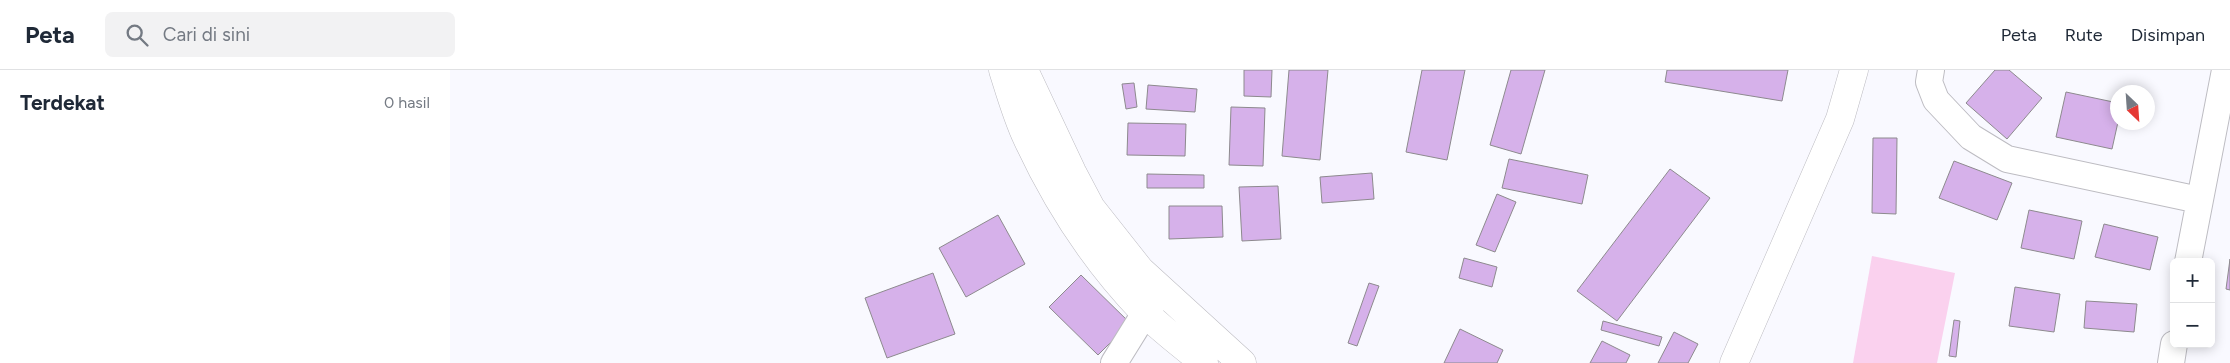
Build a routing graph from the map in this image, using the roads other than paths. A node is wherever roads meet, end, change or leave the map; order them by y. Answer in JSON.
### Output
{"nodes":[{"id":1,"x":1003,"y":70,"type":"edge"},
{"id":2,"x":1024,"y":70,"type":"edge"},
{"id":3,"x":1854,"y":70,"type":"edge"},
{"id":4,"x":1931,"y":70,"type":"edge"},
{"id":5,"x":2225,"y":70,"type":"edge"},
{"id":6,"x":2199,"y":200,"type":"junction"},
{"id":7,"x":2189,"y":258,"type":"edge"},
{"id":8,"x":1162,"y":292,"type":"junction"},
{"id":9,"x":1145,"y":313,"type":"junction"},
{"id":10,"x":2173,"y":348,"type":"edge"},
{"id":11,"x":1114,"y":363,"type":"edge"},
{"id":12,"x":1204,"y":363,"type":"edge"},
{"id":13,"x":1242,"y":363,"type":"edge"},
{"id":14,"x":1734,"y":363,"type":"edge"},
{"id":15,"x":2171,"y":363,"type":"edge"}],
"edges":[{"from":1,"to":9,"type":"main road"},
{"from":2,"to":8,"type":"main road"},
{"from":3,"to":14,"type":"main road"},
{"from":4,"to":6,"type":"street"},
{"from":5,"to":6,"type":"street"},
{"from":6,"to":7,"type":"street"},
{"from":8,"to":9,"type":"street"},
{"from":8,"to":13,"type":"main road"},
{"from":9,"to":11,"type":"street"},
{"from":9,"to":12,"type":"main road"},
{"from":10,"to":15,"type":"street"}]}
